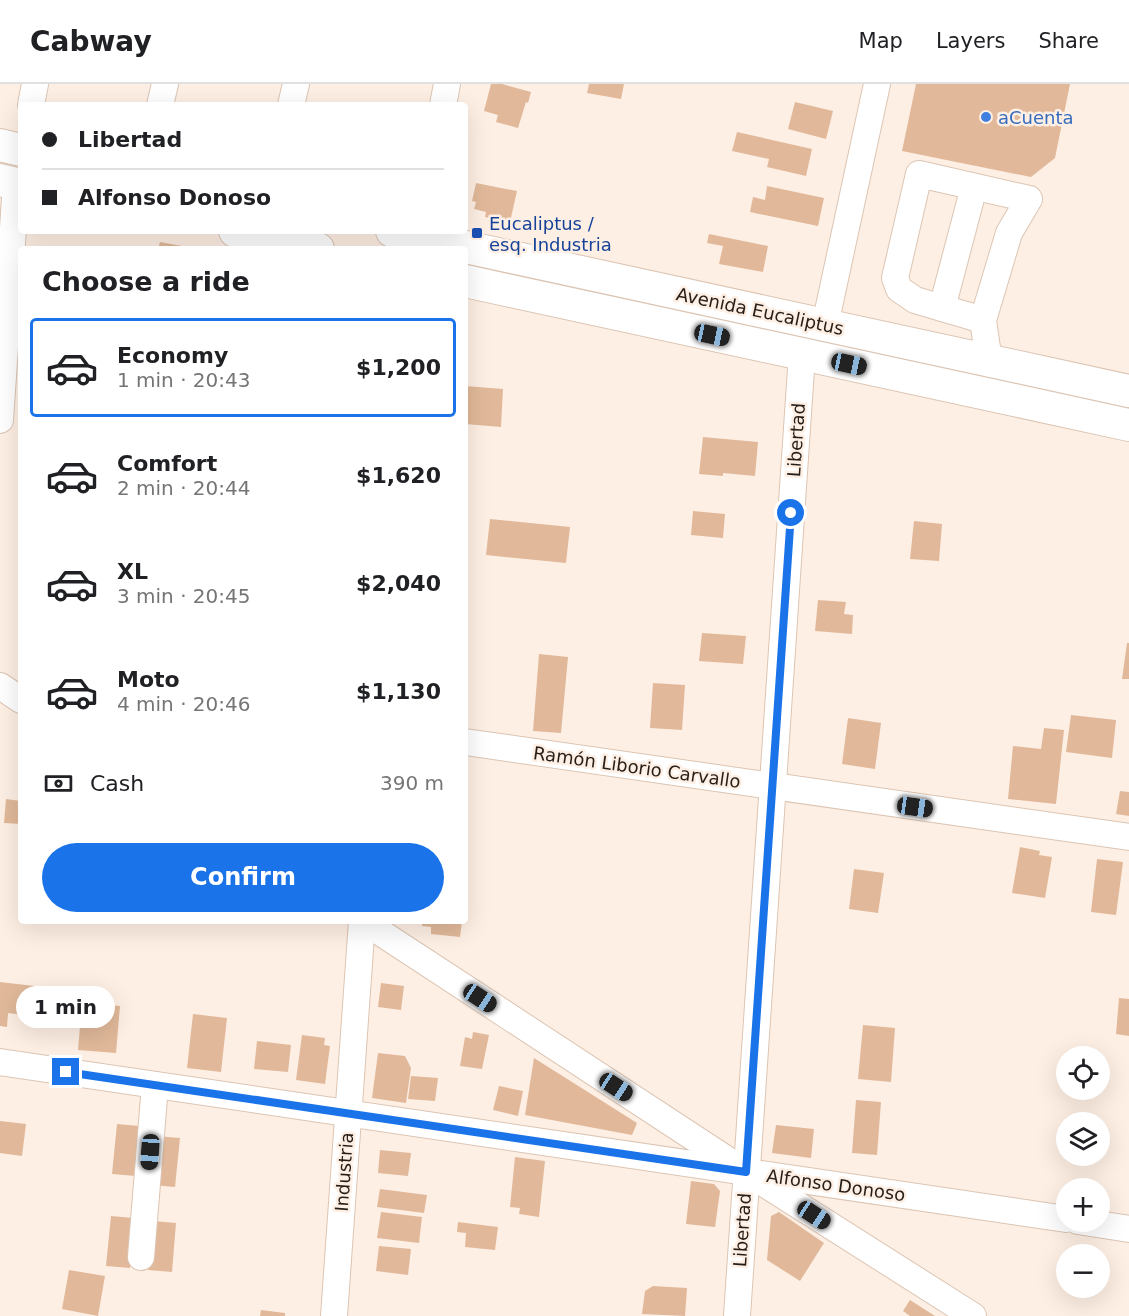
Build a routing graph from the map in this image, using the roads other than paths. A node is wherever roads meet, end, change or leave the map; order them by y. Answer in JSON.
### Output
{"nodes":[{"id":1,"x":35,"y":84,"type":"edge"},
{"id":2,"x":165,"y":84,"type":"edge"},
{"id":3,"x":296,"y":84,"type":"edge"},
{"id":4,"x":447,"y":84,"type":"edge"},
{"id":5,"x":877,"y":84,"type":"edge"},
{"id":6,"x":32,"y":102,"type":"edge"},
{"id":7,"x":161,"y":102,"type":"edge"},
{"id":8,"x":292,"y":102,"type":"edge"},
{"id":9,"x":444,"y":102,"type":"edge"},
{"id":10,"x":0,"y":145,"type":"edge"},
{"id":11,"x":18,"y":149,"type":"edge"},
{"id":12,"x":12,"y":183,"type":"edge"},
{"id":13,"x":974,"y":187,"type":"junction"},
{"id":14,"x":249,"y":234,"type":"edge"},
{"id":15,"x":408,"y":237,"type":"edge"},
{"id":16,"x":304,"y":246,"type":"edge"},
{"id":17,"x":450,"y":246,"type":"edge"},
{"id":18,"x":468,"y":250,"type":"edge"},
{"id":19,"x":468,"y":282,"type":"edge"},
{"id":20,"x":10,"y":286,"type":"edge"},
{"id":21,"x":942,"y":308,"type":"junction"},
{"id":22,"x":983,"y":320,"type":"junction"},
{"id":23,"x":825,"y":326,"type":"junction"},
{"id":24,"x":802,"y":354,"type":"junction"},
{"id":25,"x":993,"y":362,"type":"junction"},
{"id":26,"x":1129,"y":391,"type":"edge"},
{"id":27,"x":0,"y":420,"type":"edge"},
{"id":28,"x":1129,"y":425,"type":"edge"},
{"id":29,"x":0,"y":676,"type":"edge"},
{"id":30,"x":18,"y":679,"type":"edge"},
{"id":31,"x":0,"y":686,"type":"edge"},
{"id":32,"x":18,"y":698,"type":"edge"},
{"id":33,"x":468,"y":742,"type":"edge"},
{"id":34,"x":772,"y":786,"type":"junction"},
{"id":35,"x":1129,"y":837,"type":"edge"},
{"id":36,"x":363,"y":924,"type":"edge"},
{"id":37,"x":368,"y":924,"type":"edge"},
{"id":38,"x":0,"y":1062,"type":"edge"},
{"id":39,"x":155,"y":1085,"type":"junction"},
{"id":40,"x":347,"y":1114,"type":"junction"},
{"id":41,"x":746,"y":1172,"type":"junction"},
{"id":42,"x":1056,"y":1218,"type":"edge"},
{"id":43,"x":1110,"y":1226,"type":"edge"},
{"id":44,"x":1129,"y":1229,"type":"edge"},
{"id":45,"x":141,"y":1257,"type":"dead end"},
{"id":46,"x":334,"y":1316,"type":"edge"},
{"id":47,"x":737,"y":1316,"type":"edge"},
{"id":48,"x":972,"y":1316,"type":"edge"}],
"edges":[{"from":1,"to":6,"type":"street"},
{"from":2,"to":7,"type":"street"},
{"from":3,"to":8,"type":"street"},
{"from":4,"to":9,"type":"street"},
{"from":5,"to":23,"type":"street"},
{"from":10,"to":11,"type":"main road"},
{"from":12,"to":20,"type":"street"},
{"from":13,"to":21,"type":"street"},
{"from":13,"to":21,"type":"street"},
{"from":13,"to":22,"type":"street"},
{"from":14,"to":16,"type":"main road"},
{"from":15,"to":17,"type":"main road","name":"Avenida Eucaliptus"},
{"from":18,"to":23,"type":"main road","name":"Avenida Eucaliptus"},
{"from":19,"to":24,"type":"main road","name":"Avenida Eucaliptus"},
{"from":20,"to":27,"type":"street"},
{"from":21,"to":22,"type":"street"},
{"from":22,"to":25,"type":"street"},
{"from":23,"to":25,"type":"main road","name":"Avenida Eucaliptus"},
{"from":24,"to":28,"type":"main road","name":"Avenida Eucaliptus"},
{"from":24,"to":34,"type":"street","name":"Libertad"},
{"from":25,"to":26,"type":"main road","name":"Avenida Eucaliptus"},
{"from":29,"to":30,"type":"street"},
{"from":31,"to":32,"type":"street"},
{"from":33,"to":34,"type":"street","name":"Ramón Liborio Carvallo"},
{"from":34,"to":35,"type":"street","name":"Ramón Liborio Carvallo"},
{"from":34,"to":41,"type":"street","name":"Libertad"},
{"from":36,"to":40,"type":"street","name":"Industria"},
{"from":37,"to":41,"type":"street"},
{"from":38,"to":39,"type":"street","name":"Alfonso Donoso"},
{"from":39,"to":40,"type":"street","name":"Alfonso Donoso"},
{"from":39,"to":45,"type":"street"},
{"from":40,"to":41,"type":"street","name":"Alfonso Donoso"},
{"from":40,"to":46,"type":"street","name":"Industria"},
{"from":41,"to":42,"type":"street","name":"Alfonso Donoso"},
{"from":41,"to":47,"type":"street","name":"Libertad"},
{"from":41,"to":48,"type":"street"},
{"from":43,"to":44,"type":"street"}]}
